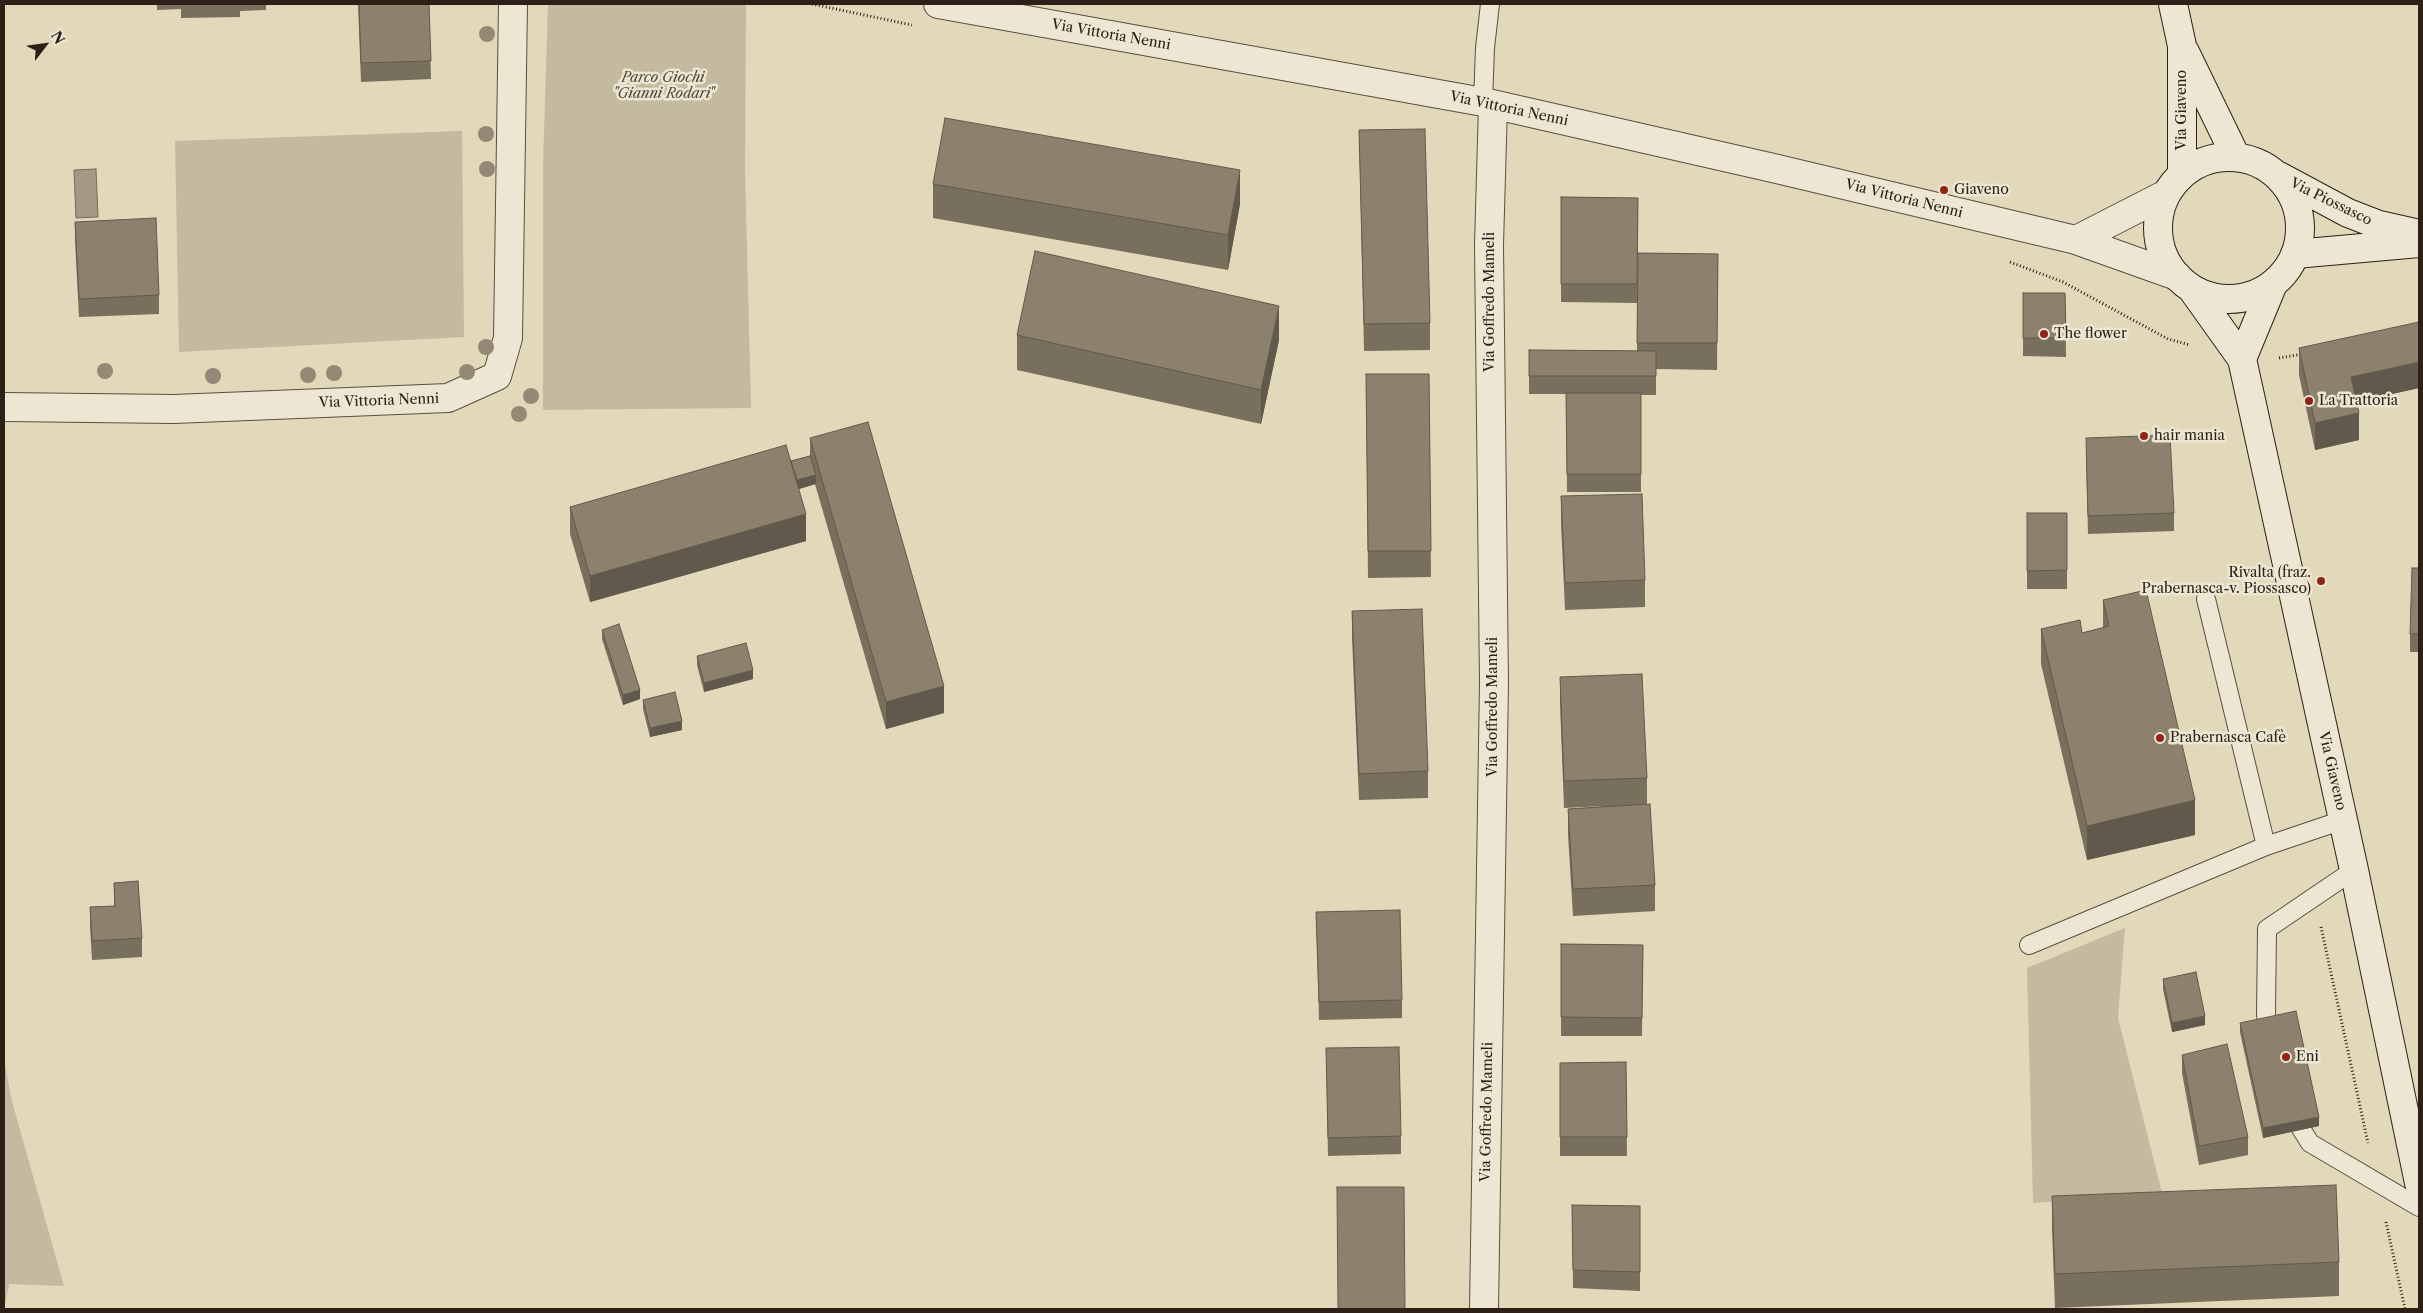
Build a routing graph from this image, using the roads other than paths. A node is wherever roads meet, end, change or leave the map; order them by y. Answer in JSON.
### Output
{"nodes":[{"id":1,"x":513,"y":4,"type":"edge"},
{"id":2,"x":938,"y":4,"type":"edge"},
{"id":3,"x":1490,"y":4,"type":"edge"},
{"id":4,"x":2173,"y":4,"type":"edge"},
{"id":5,"x":2182,"y":46,"type":"junction"},
{"id":6,"x":1488,"y":104,"type":"junction"},
{"id":7,"x":2236,"y":157,"type":"junction"},
{"id":8,"x":2273,"y":172,"type":"junction"},
{"id":9,"x":2174,"y":184,"type":"junction"},
{"id":10,"x":2419,"y":234,"type":"edge"},
{"id":11,"x":2076,"y":240,"type":"junction"},
{"id":12,"x":2419,"y":243,"type":"edge"},
{"id":13,"x":2295,"y":254,"type":"junction"},
{"id":14,"x":2184,"y":282,"type":"junction"},
{"id":15,"x":2273,"y":284,"type":"junction"},
{"id":16,"x":2242,"y":359,"type":"junction"},
{"id":17,"x":4,"y":406,"type":"edge"},
{"id":18,"x":2206,"y":600,"type":"dead end"},
{"id":19,"x":2343,"y":820,"type":"junction"},
{"id":20,"x":2266,"y":846,"type":"junction"},
{"id":21,"x":2354,"y":870,"type":"junction"},
{"id":22,"x":2029,"y":945,"type":"dead end"},
{"id":23,"x":2274,"y":1054,"type":"edge"},
{"id":24,"x":2282,"y":1093,"type":"edge"},
{"id":25,"x":2419,"y":1183,"type":"edge"},
{"id":26,"x":2419,"y":1207,"type":"edge"},
{"id":27,"x":1484,"y":1309,"type":"edge"}],
"edges":[{"from":1,"to":17,"type":"street","name":"Via Vittoria Nenni"},
{"from":2,"to":6,"type":"street","name":"Via Vittoria Nenni"},
{"from":3,"to":6,"type":"lane"},
{"from":4,"to":5,"type":"street","name":"Via Giaveno"},
{"from":5,"to":7,"type":"street","name":"Via Giaveno"},
{"from":5,"to":9,"type":"street","name":"Via Giaveno"},
{"from":6,"to":11,"type":"street","name":"Via Vittoria Nenni"},
{"from":6,"to":27,"type":"street","name":"Via Goffredo Mameli"},
{"from":7,"to":8,"type":"street","name":"Via Giaveno"},
{"from":7,"to":9,"type":"street","name":"Via Giaveno"},
{"from":8,"to":10,"type":"street","name":"Via Piossasco"},
{"from":8,"to":13,"type":"street","name":"Via Giaveno"},
{"from":9,"to":11,"type":"street"},
{"from":9,"to":14,"type":"street","name":"Via Giaveno"},
{"from":11,"to":14,"type":"street","name":"Via Vittoria Nenni"},
{"from":12,"to":13,"type":"street","name":"Via Piossasco"},
{"from":13,"to":15,"type":"street","name":"Via Giaveno"},
{"from":14,"to":15,"type":"street","name":"Via Giaveno"},
{"from":14,"to":16,"type":"street","name":"Via Giaveno"},
{"from":15,"to":16,"type":"street","name":"Via Giaveno"},
{"from":16,"to":19,"type":"street","name":"Via Giaveno"},
{"from":18,"to":20,"type":"lane"},
{"from":19,"to":20,"type":"lane"},
{"from":19,"to":21,"type":"street","name":"Via Giaveno"},
{"from":20,"to":22,"type":"lane"},
{"from":21,"to":23,"type":"lane"},
{"from":21,"to":25,"type":"street","name":"Via Giaveno"},
{"from":24,"to":26,"type":"lane"}]}
